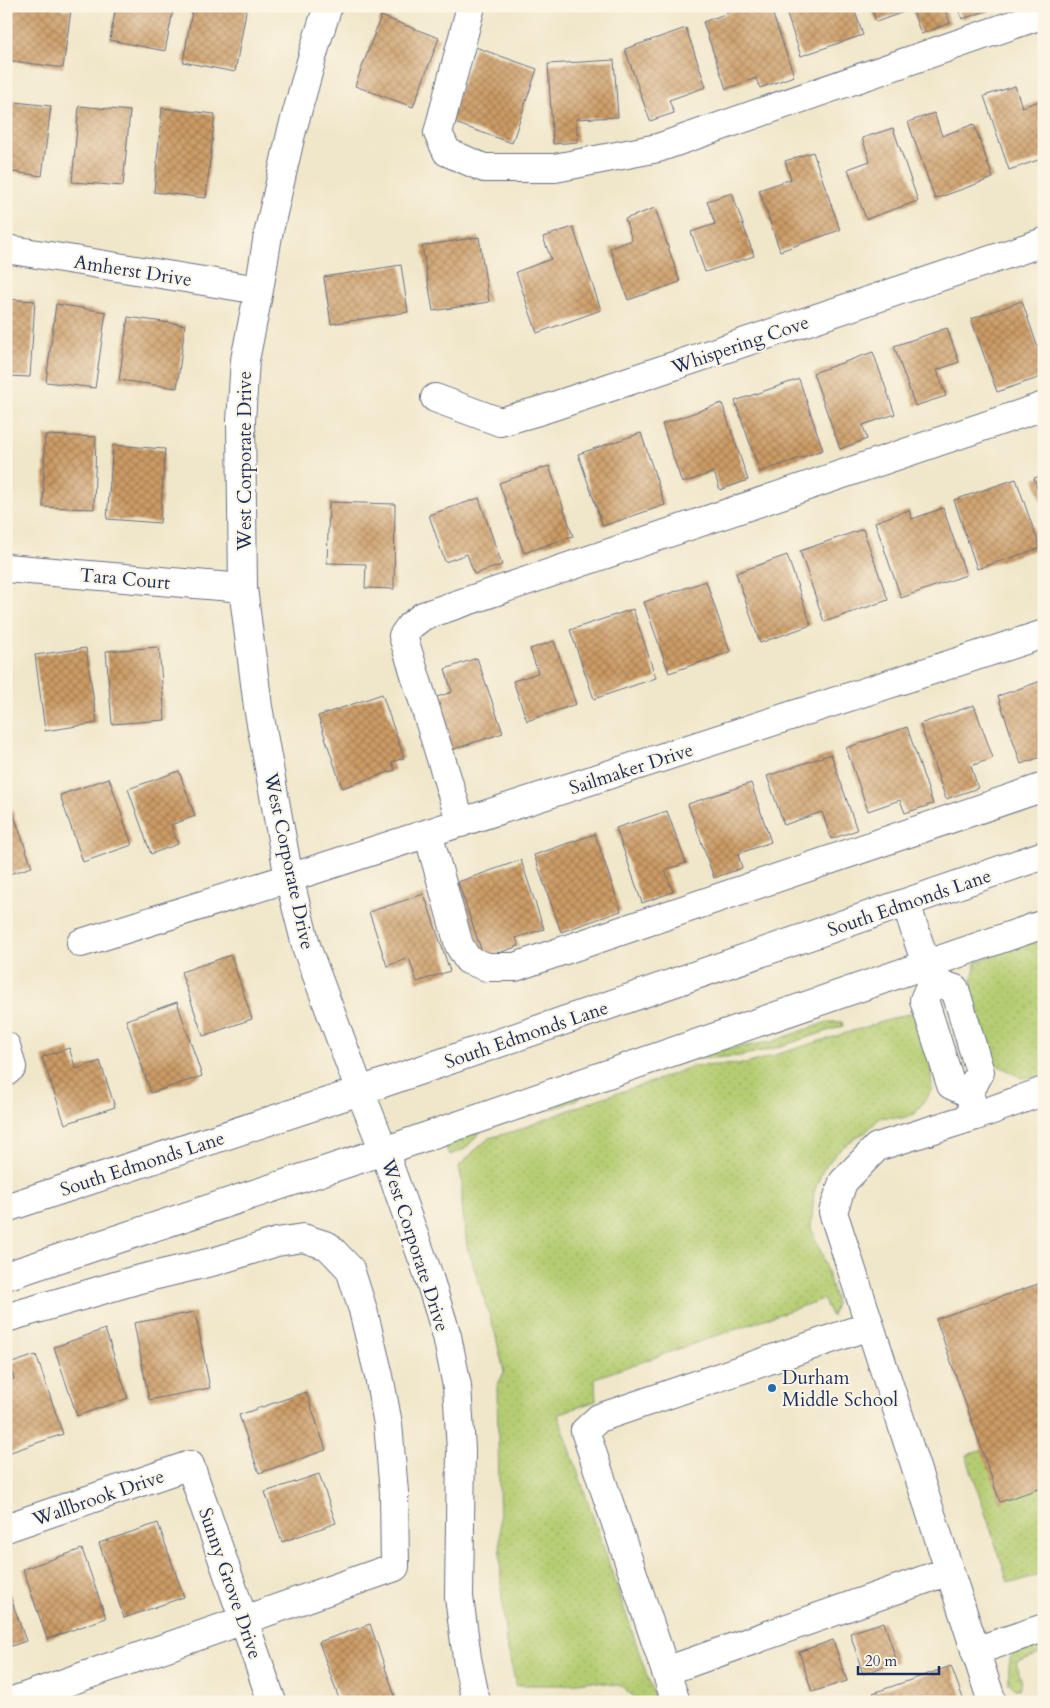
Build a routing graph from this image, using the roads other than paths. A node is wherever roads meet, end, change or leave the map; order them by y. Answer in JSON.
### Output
{"nodes":[{"id":1,"x":328,"y":6,"type":"edge"},
{"id":2,"x":471,"y":6,"type":"edge"},
{"id":3,"x":1044,"y":14,"type":"edge"},
{"id":4,"x":1044,"y":242,"type":"edge"},
{"id":5,"x":6,"y":249,"type":"edge"},
{"id":6,"x":259,"y":290,"type":"junction"},
{"id":7,"x":435,"y":398,"type":"dead end"},
{"id":8,"x":1044,"y":406,"type":"edge"},
{"id":9,"x":6,"y":568,"type":"edge"},
{"id":10,"x":244,"y":588,"type":"junction"},
{"id":11,"x":1044,"y":634,"type":"edge"},
{"id":12,"x":1044,"y":786,"type":"edge"},
{"id":13,"x":461,"y":823,"type":"junction"},
{"id":14,"x":428,"y":833,"type":"junction"},
{"id":15,"x":1044,"y":855,"type":"edge"},
{"id":16,"x":289,"y":878,"type":"junction"},
{"id":17,"x":906,"y":903,"type":"junction"},
{"id":18,"x":1044,"y":924,"type":"edge"},
{"id":19,"x":82,"y":943,"type":"dead end"},
{"id":20,"x":929,"y":973,"type":"junction"},
{"id":21,"x":6,"y":1046,"type":"edge"},
{"id":22,"x":6,"y":1072,"type":"edge"},
{"id":23,"x":360,"y":1091,"type":"junction"},
{"id":24,"x":1044,"y":1091,"type":"edge"},
{"id":25,"x":972,"y":1104,"type":"junction"},
{"id":26,"x":384,"y":1151,"type":"junction"},
{"id":27,"x":6,"y":1208,"type":"edge"},
{"id":28,"x":6,"y":1276,"type":"edge"},
{"id":29,"x":6,"y":1318,"type":"edge"},
{"id":30,"x":870,"y":1326,"type":"junction"},
{"id":31,"x":190,"y":1465,"type":"joint"},
{"id":32,"x":6,"y":1528,"type":"edge"},
{"id":33,"x":949,"y":1571,"type":"junction"},
{"id":34,"x":244,"y":1621,"type":"junction"},
{"id":35,"x":1044,"y":1628,"type":"edge"},
{"id":36,"x":975,"y":1651,"type":"junction"},
{"id":37,"x":666,"y":1671,"type":"junction"},
{"id":38,"x":10,"y":1702,"type":"edge"},
{"id":39,"x":272,"y":1702,"type":"edge"},
{"id":40,"x":476,"y":1702,"type":"edge"},
{"id":41,"x":676,"y":1702,"type":"edge"},
{"id":42,"x":992,"y":1702,"type":"edge"}],
"edges":[{"from":1,"to":6,"type":"street","name":"West Corporate Drive"},
{"from":2,"to":3,"type":"street"},
{"from":4,"to":7,"type":"street","name":"Whispering Cove"},
{"from":5,"to":6,"type":"street","name":"Amherst Drive"},
{"from":6,"to":10,"type":"street","name":"West Corporate Drive"},
{"from":8,"to":13,"type":"street"},
{"from":9,"to":10,"type":"street","name":"Tara Court"},
{"from":10,"to":16,"type":"street","name":"West Corporate Drive"},
{"from":11,"to":13,"type":"street","name":"Sailmaker Drive"},
{"from":12,"to":14,"type":"street"},
{"from":13,"to":14,"type":"street","name":"Sailmaker Drive"},
{"from":14,"to":16,"type":"street","name":"Sailmaker Drive"},
{"from":15,"to":17,"type":"street","name":"South Edmonds Lane"},
{"from":16,"to":19,"type":"street","name":"Sailmaker Drive"},
{"from":16,"to":23,"type":"street","name":"West Corporate Drive"},
{"from":17,"to":20,"type":"street"},
{"from":17,"to":23,"type":"street","name":"South Edmonds Lane"},
{"from":18,"to":20,"type":"street"},
{"from":20,"to":25,"type":"street"},
{"from":20,"to":26,"type":"street"},
{"from":21,"to":22,"type":"street"},
{"from":23,"to":26,"type":"street","name":"West Corporate Drive"},
{"from":23,"to":27,"type":"street","name":"South Edmonds Lane"},
{"from":24,"to":25,"type":"street"},
{"from":25,"to":30,"type":"street"},
{"from":26,"to":28,"type":"street"},
{"from":26,"to":40,"type":"street","name":"West Corporate Drive"},
{"from":29,"to":34,"type":"street"},
{"from":30,"to":33,"type":"street"},
{"from":30,"to":37,"type":"street"},
{"from":31,"to":32,"type":"street","name":"Wallbrook Drive"},
{"from":31,"to":34,"type":"street","name":"Sunny Grove Drive"},
{"from":33,"to":36,"type":"street"},
{"from":33,"to":37,"type":"street"},
{"from":34,"to":38,"type":"street"},
{"from":34,"to":39,"type":"street","name":"Sunny Grove Drive"},
{"from":35,"to":36,"type":"street"},
{"from":36,"to":42,"type":"street"},
{"from":37,"to":41,"type":"street"}]}
